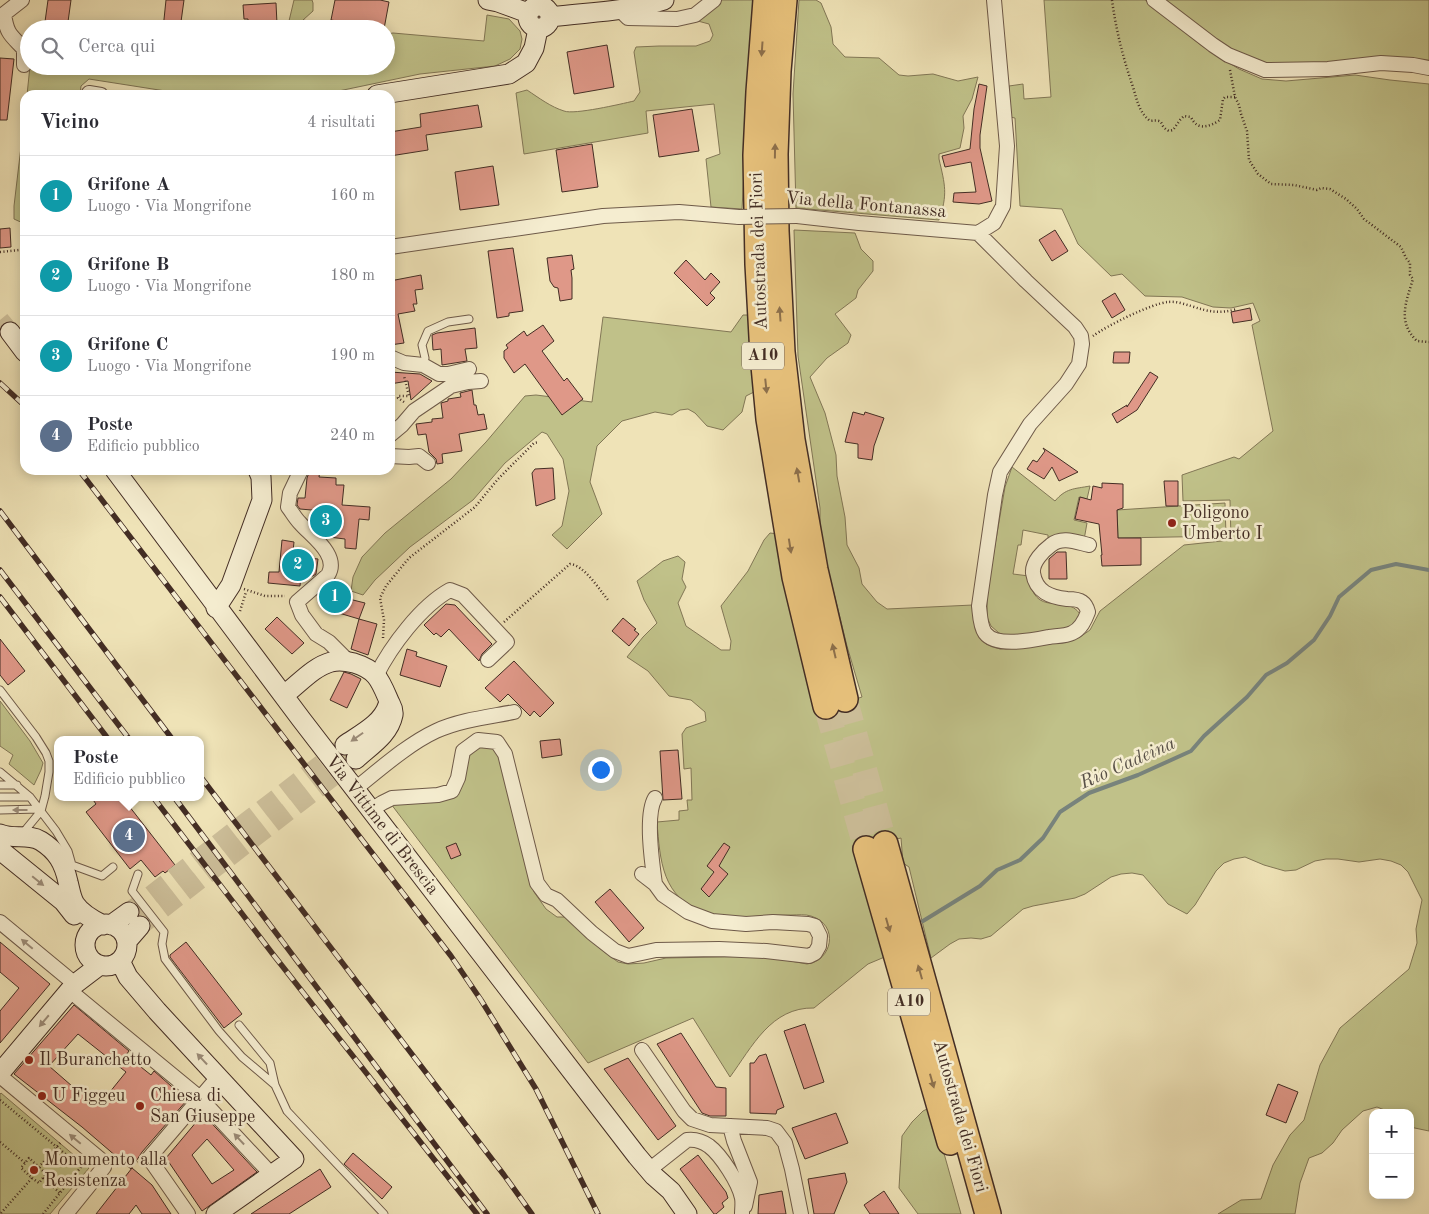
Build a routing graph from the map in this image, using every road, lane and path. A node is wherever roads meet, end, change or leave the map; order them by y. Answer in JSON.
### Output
{"nodes":[{"id":1,"x":22,"y":0,"type":"edge"},
{"id":2,"x":488,"y":0,"type":"edge"},
{"id":3,"x":664,"y":0,"type":"edge"},
{"id":4,"x":714,"y":0,"type":"edge"},
{"id":5,"x":766,"y":0,"type":"edge"},
{"id":6,"x":784,"y":0,"type":"edge"},
{"id":7,"x":994,"y":0,"type":"edge"},
{"id":8,"x":1112,"y":0,"type":"edge"},
{"id":9,"x":1154,"y":0,"type":"edge"},
{"id":10,"x":620,"y":10,"type":"junction"},
{"id":11,"x":539,"y":20,"type":"junction"},
{"id":12,"x":20,"y":45,"type":"edge"},
{"id":13,"x":1429,"y":68,"type":"edge"},
{"id":14,"x":395,"y":92,"type":"edge"},
{"id":15,"x":978,"y":232,"type":"junction"},
{"id":16,"x":395,"y":246,"type":"edge"},
{"id":17,"x":20,"y":249,"type":"edge"},
{"id":18,"x":0,"y":252,"type":"edge"},
{"id":19,"x":1237,"y":309,"type":"dead end"},
{"id":20,"x":470,"y":319,"type":"dead end"},
{"id":21,"x":10,"y":332,"type":"tunnel mouth"},
{"id":22,"x":1429,"y":342,"type":"edge"},
{"id":23,"x":1082,"y":344,"type":"junction"},
{"id":24,"x":20,"y":345,"type":"edge"},
{"id":25,"x":395,"y":359,"type":"edge"},
{"id":26,"x":404,"y":363,"type":"junction"},
{"id":27,"x":423,"y":366,"type":"junction"},
{"id":28,"x":469,"y":369,"type":"dead end"},
{"id":29,"x":482,"y":381,"type":"dead end"},
{"id":30,"x":402,"y":400,"type":"dead end"},
{"id":31,"x":395,"y":431,"type":"edge"},
{"id":32,"x":539,"y":442,"type":"dead end"},
{"id":33,"x":395,"y":456,"type":"edge"},
{"id":34,"x":428,"y":463,"type":"dead end"},
{"id":35,"x":119,"y":475,"type":"edge"},
{"id":36,"x":260,"y":475,"type":"edge"},
{"id":37,"x":299,"y":475,"type":"edge"},
{"id":38,"x":1089,"y":545,"type":"dead end"},
{"id":39,"x":239,"y":588,"type":"junction"},
{"id":40,"x":608,"y":600,"type":"dead end"},
{"id":41,"x":298,"y":602,"type":"junction"},
{"id":42,"x":216,"y":608,"type":"junction"},
{"id":43,"x":242,"y":617,"type":"dead end"},
{"id":44,"x":496,"y":630,"type":"junction"},
{"id":45,"x":488,"y":660,"type":"dead end"},
{"id":46,"x":348,"y":661,"type":"junction"},
{"id":47,"x":380,"y":667,"type":"junction"},
{"id":48,"x":0,"y":690,"type":"edge"},
{"id":49,"x":284,"y":695,"type":"junction"},
{"id":50,"x":514,"y":712,"type":"dead end"},
{"id":51,"x":351,"y":752,"type":"tunnel mouth"},
{"id":52,"x":0,"y":772,"type":"edge"},
{"id":53,"x":0,"y":785,"type":"edge"},
{"id":54,"x":17,"y":785,"type":"junction"},
{"id":55,"x":354,"y":789,"type":"junction"},
{"id":56,"x":0,"y":797,"type":"edge"},
{"id":57,"x":30,"y":797,"type":"junction"},
{"id":58,"x":655,"y":798,"type":"dead end"},
{"id":59,"x":0,"y":810,"type":"edge"},
{"id":60,"x":40,"y":810,"type":"junction"},
{"id":61,"x":371,"y":810,"type":"junction"},
{"id":62,"x":20,"y":836,"type":"junction"},
{"id":63,"x":875,"y":846,"type":"tunnel mouth"},
{"id":64,"x":0,"y":847,"type":"edge"},
{"id":65,"x":113,"y":867,"type":"dead end"},
{"id":66,"x":70,"y":871,"type":"junction"},
{"id":67,"x":138,"y":874,"type":"dead end"},
{"id":68,"x":642,"y":874,"type":"dead end"},
{"id":69,"x":655,"y":884,"type":"junction"},
{"id":70,"x":0,"y":922,"type":"edge"},
{"id":71,"x":98,"y":940,"type":"junction"},
{"id":72,"x":127,"y":941,"type":"junction"},
{"id":73,"x":120,"y":961,"type":"junction"},
{"id":74,"x":73,"y":987,"type":"junction"},
{"id":75,"x":239,"y":1024,"type":"dead end"},
{"id":76,"x":642,"y":1050,"type":"dead end"},
{"id":77,"x":0,"y":1074,"type":"edge"},
{"id":78,"x":219,"y":1076,"type":"junction"},
{"id":79,"x":276,"y":1085,"type":"junction"},
{"id":80,"x":200,"y":1098,"type":"junction"},
{"id":81,"x":0,"y":1100,"type":"edge"},
{"id":82,"x":953,"y":1122,"type":"junction"},
{"id":83,"x":730,"y":1126,"type":"junction"},
{"id":84,"x":68,"y":1133,"type":"junction"},
{"id":85,"x":0,"y":1142,"type":"edge"},
{"id":86,"x":56,"y":1147,"type":"junction"},
{"id":87,"x":149,"y":1158,"type":"junction"},
{"id":88,"x":25,"y":1163,"type":"junction"},
{"id":89,"x":104,"y":1167,"type":"junction"},
{"id":90,"x":39,"y":1168,"type":"junction"},
{"id":91,"x":651,"y":1173,"type":"junction"},
{"id":92,"x":272,"y":1174,"type":"junction"},
{"id":93,"x":32,"y":1178,"type":"junction"},
{"id":94,"x":43,"y":1178,"type":"junction"},
{"id":95,"x":60,"y":1193,"type":"junction"},
{"id":96,"x":1,"y":1213,"type":"edge"},
{"id":97,"x":43,"y":1214,"type":"edge"},
{"id":98,"x":66,"y":1214,"type":"edge"},
{"id":99,"x":188,"y":1214,"type":"edge"},
{"id":100,"x":216,"y":1214,"type":"edge"},
{"id":101,"x":384,"y":1214,"type":"edge"},
{"id":102,"x":672,"y":1214,"type":"edge"},
{"id":103,"x":687,"y":1214,"type":"edge"},
{"id":104,"x":742,"y":1214,"type":"edge"},
{"id":105,"x":801,"y":1214,"type":"edge"},
{"id":106,"x":970,"y":1214,"type":"edge"},
{"id":107,"x":988,"y":1214,"type":"edge"}],
"edges":[{"from":1,"to":12,"type":"street"},
{"from":2,"to":11,"type":"street"},
{"from":3,"to":10,"type":"street"},
{"from":4,"to":10,"type":"street"},
{"from":5,"to":6,"type":"highway","name":"Autostrada dei Fiori","number":"A10","one_way":true},
{"from":7,"to":15,"type":"street"},
{"from":8,"to":22,"type":"path"},
{"from":9,"to":13,"type":"street"},
{"from":10,"to":11,"type":"street"},
{"from":11,"to":14,"type":"street"},
{"from":15,"to":16,"type":"street","name":"Via della Fontanassa","bridge":true},
{"from":15,"to":23,"type":"street"},
{"from":17,"to":18,"type":"path"},
{"from":19,"to":23,"type":"path"},
{"from":20,"to":27,"type":"lane"},
{"from":21,"to":24,"type":"street"},
{"from":23,"to":38,"type":"street"},
{"from":25,"to":26,"type":"street"},
{"from":26,"to":27,"type":"street"},
{"from":26,"to":30,"type":"path"},
{"from":27,"to":28,"type":"street"},
{"from":29,"to":31,"type":"street"},
{"from":32,"to":47,"type":"path"},
{"from":33,"to":34,"type":"street"},
{"from":35,"to":42,"type":"street","name":"Via Vittime di Brescia"},
{"from":36,"to":39,"type":"street"},
{"from":37,"to":41,"type":"street"},
{"from":39,"to":41,"type":"path"},
{"from":39,"to":42,"type":"street"},
{"from":39,"to":43,"type":"path"},
{"from":40,"to":44,"type":"path"},
{"from":41,"to":46,"type":"street"},
{"from":42,"to":49,"type":"street","name":"Via Vittime di Brescia"},
{"from":44,"to":45,"type":"street"},
{"from":44,"to":47,"type":"street"},
{"from":46,"to":47,"type":"street"},
{"from":46,"to":49,"type":"street"},
{"from":47,"to":51,"type":"street"},
{"from":48,"to":60,"type":"lane"},
{"from":49,"to":55,"type":"street","name":"Via Vittime di Brescia"},
{"from":50,"to":55,"type":"street"},
{"from":52,"to":54,"type":"lane"},
{"from":53,"to":54,"type":"lane"},
{"from":54,"to":57,"type":"lane"},
{"from":55,"to":61,"type":"street","name":"Via Vittime di Brescia"},
{"from":56,"to":57,"type":"lane"},
{"from":57,"to":60,"type":"lane"},
{"from":58,"to":69,"type":"street"},
{"from":60,"to":59,"type":"lane","one_way":true},
{"from":60,"to":62,"type":"lane"},
{"from":60,"to":66,"type":"lane"},
{"from":61,"to":69,"type":"street"},
{"from":61,"to":91,"type":"street","name":"Via Vittime di Brescia"},
{"from":62,"to":64,"type":"street"},
{"from":62,"to":66,"type":"street"},
{"from":63,"to":82,"type":"highway","name":"Autostrada dei Fiori","number":"A10"},
{"from":64,"to":71,"type":"street","one_way":true},
{"from":65,"to":66,"type":"lane"},
{"from":66,"to":71,"type":"street"},
{"from":67,"to":79,"type":"lane"},
{"from":68,"to":69,"type":"street"},
{"from":74,"to":70,"type":"street","one_way":true},
{"from":71,"to":72,"type":"street"},
{"from":71,"to":72,"type":"street"},
{"from":71,"to":73,"type":"street"},
{"from":71,"to":74,"type":"street"},
{"from":72,"to":73,"type":"street"},
{"from":78,"to":73,"type":"street","one_way":true},
{"from":74,"to":77,"type":"street","one_way":true},
{"from":74,"to":80,"type":"street"},
{"from":75,"to":79,"type":"lane"},
{"from":76,"to":83,"type":"street"},
{"from":77,"to":84,"type":"street"},
{"from":78,"to":80,"type":"street"},
{"from":78,"to":92,"type":"street"},
{"from":79,"to":101,"type":"lane"},
{"from":80,"to":87,"type":"street"},
{"from":92,"to":80,"type":"street","one_way":true},
{"from":81,"to":86,"type":"path"},
{"from":82,"to":106,"type":"highway","name":"Autostrada dei Fiori","number":"A10"},
{"from":82,"to":107,"type":"highway","name":"Autostrada dei Fiori","number":"A10"},
{"from":83,"to":104,"type":"street"},
{"from":83,"to":105,"type":"street"},
{"from":84,"to":86,"type":"path"},
{"from":89,"to":84,"type":"street","one_way":true},
{"from":85,"to":88,"type":"path"},
{"from":86,"to":90,"type":"path"},
{"from":86,"to":95,"type":"path"},
{"from":87,"to":89,"type":"path"},
{"from":87,"to":99,"type":"street"},
{"from":88,"to":90,"type":"path"},
{"from":88,"to":93,"type":"path"},
{"from":89,"to":98,"type":"street"},
{"from":90,"to":94,"type":"path"},
{"from":91,"to":102,"type":"street","name":"Via Vittime di Brescia"},
{"from":91,"to":103,"type":"street","name":"Via Vittime di Brescia"},
{"from":91,"to":104,"type":"street"},
{"from":92,"to":100,"type":"street"},
{"from":93,"to":94,"type":"path"},
{"from":93,"to":96,"type":"path"},
{"from":94,"to":95,"type":"path"},
{"from":95,"to":97,"type":"path"}]}
